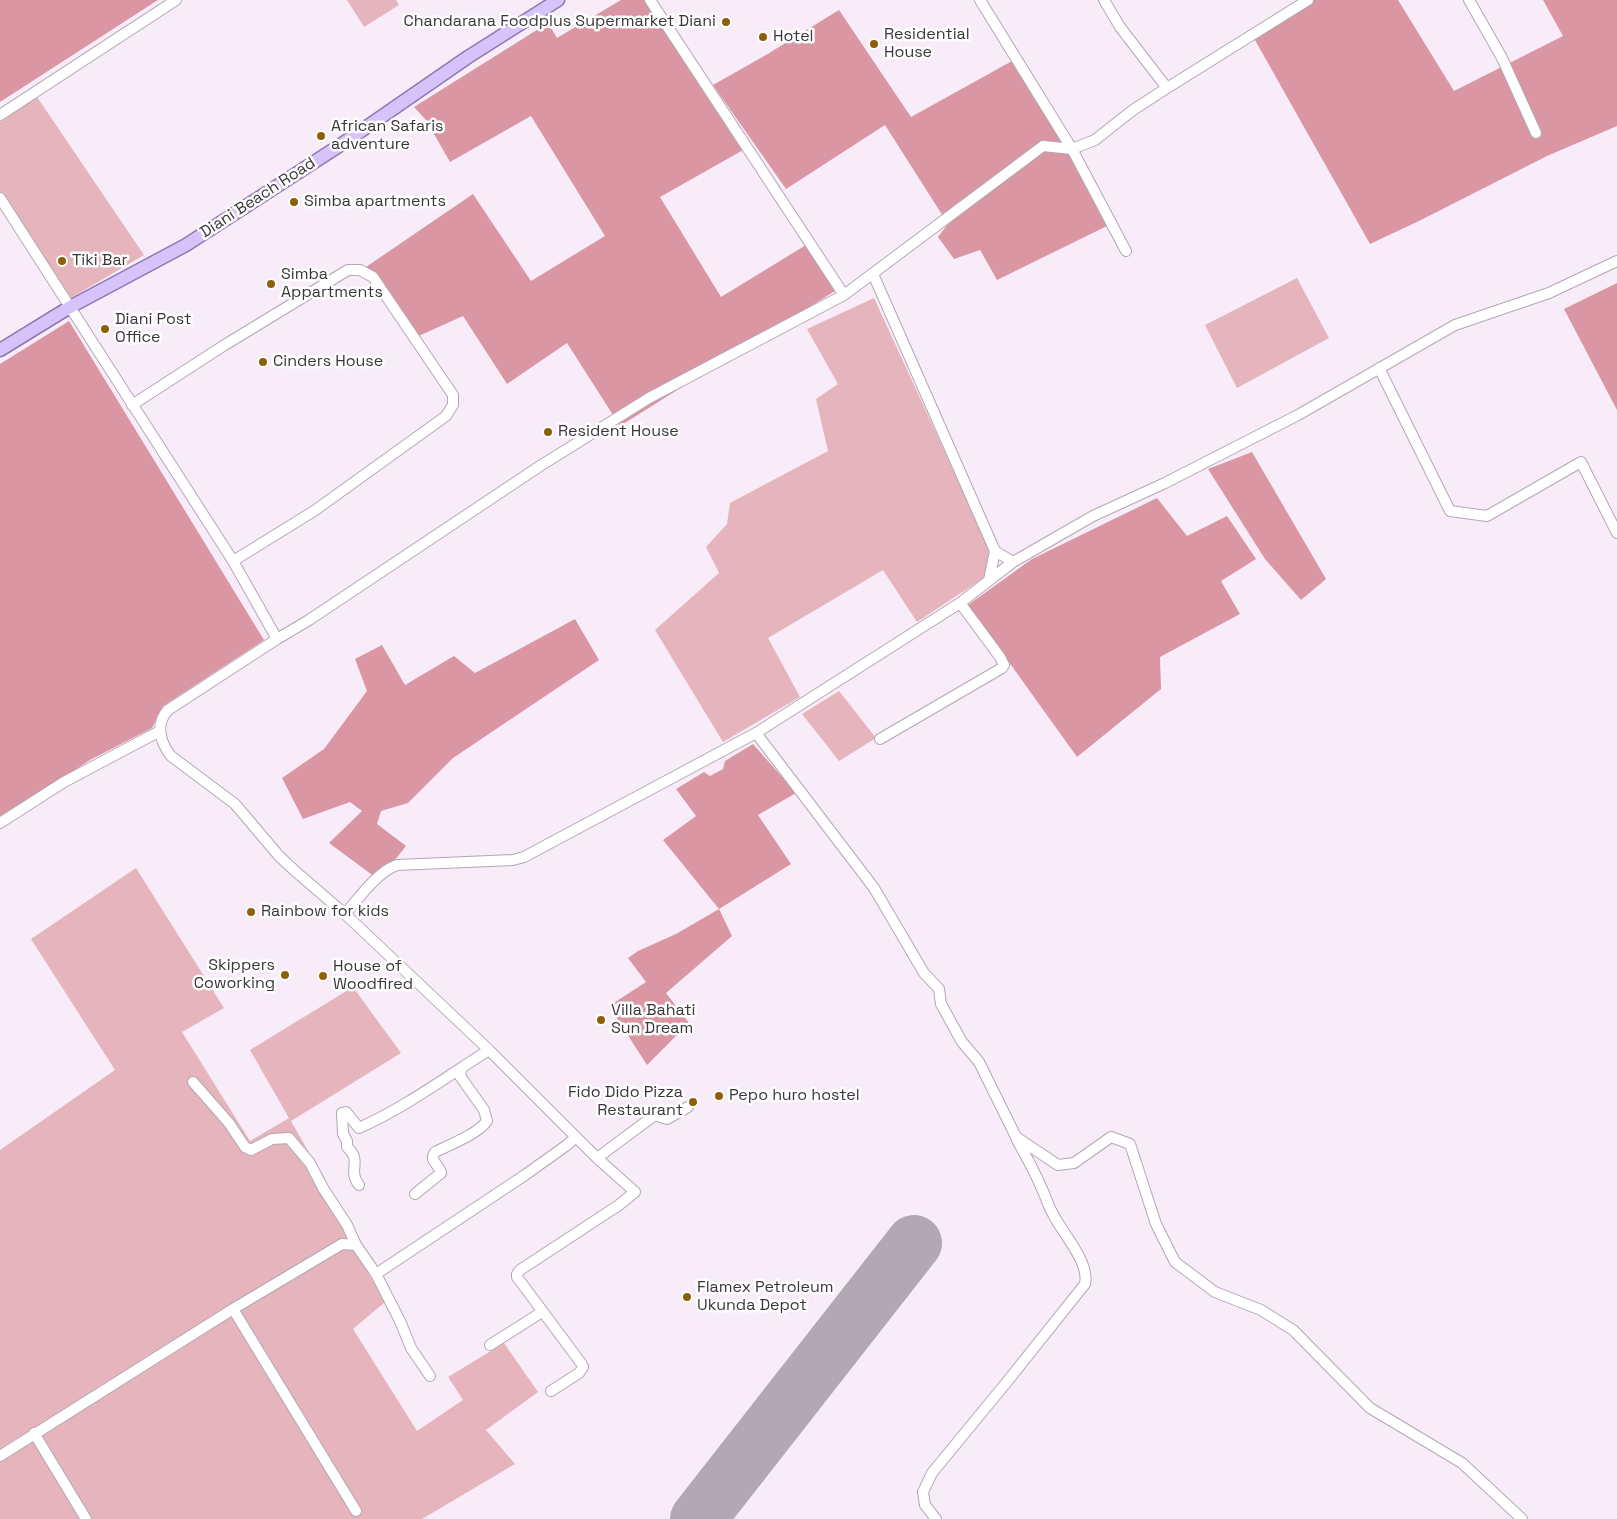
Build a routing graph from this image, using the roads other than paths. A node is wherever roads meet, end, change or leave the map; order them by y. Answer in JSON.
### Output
{"nodes":[{"id":1,"x":176,"y":0,"type":"edge"},
{"id":2,"x":558,"y":0,"type":"edge"},
{"id":3,"x":650,"y":0,"type":"edge"},
{"id":4,"x":980,"y":0,"type":"edge"},
{"id":5,"x":1104,"y":0,"type":"edge"},
{"id":6,"x":1308,"y":0,"type":"edge"},
{"id":7,"x":1469,"y":0,"type":"edge"},
{"id":8,"x":1167,"y":88,"type":"junction"},
{"id":9,"x":0,"y":115,"type":"edge"},
{"id":10,"x":1536,"y":133,"type":"dead end"},
{"id":11,"x":1072,"y":150,"type":"junction"},
{"id":12,"x":0,"y":198,"type":"edge"},
{"id":13,"x":1126,"y":251,"type":"dead end"},
{"id":14,"x":1617,"y":261,"type":"edge"},
{"id":15,"x":872,"y":274,"type":"junction"},
{"id":16,"x":844,"y":295,"type":"junction"},
{"id":17,"x":70,"y":307,"type":"junction"},
{"id":18,"x":0,"y":350,"type":"edge"},
{"id":19,"x":1379,"y":368,"type":"junction"},
{"id":20,"x":132,"y":405,"type":"junction"},
{"id":21,"x":1617,"y":533,"type":"edge"},
{"id":22,"x":995,"y":551,"type":"junction"},
{"id":23,"x":233,"y":561,"type":"junction"},
{"id":24,"x":1013,"y":562,"type":"junction"},
{"id":25,"x":989,"y":580,"type":"junction"},
{"id":26,"x":960,"y":602,"type":"junction"},
{"id":27,"x":277,"y":639,"type":"junction"},
{"id":28,"x":160,"y":732,"type":"junction"},
{"id":29,"x":756,"y":733,"type":"junction"},
{"id":30,"x":880,"y":739,"type":"dead end"},
{"id":31,"x":0,"y":823,"type":"edge"},
{"id":32,"x":345,"y":914,"type":"junction"},
{"id":33,"x":489,"y":1050,"type":"junction"},
{"id":34,"x":464,"y":1066,"type":"junction"},
{"id":35,"x":193,"y":1082,"type":"dead end"},
{"id":36,"x":688,"y":1106,"type":"dead end"},
{"id":37,"x":576,"y":1137,"type":"junction"},
{"id":38,"x":1016,"y":1137,"type":"junction"},
{"id":39,"x":597,"y":1158,"type":"junction"},
{"id":40,"x":359,"y":1185,"type":"dead end"},
{"id":41,"x":415,"y":1194,"type":"dead end"},
{"id":42,"x":356,"y":1245,"type":"junction"},
{"id":43,"x":376,"y":1274,"type":"junction"},
{"id":44,"x":233,"y":1310,"type":"junction"},
{"id":45,"x":542,"y":1312,"type":"junction"},
{"id":46,"x":490,"y":1345,"type":"dead end"},
{"id":47,"x":430,"y":1376,"type":"dead end"},
{"id":48,"x":551,"y":1391,"type":"dead end"},
{"id":49,"x":34,"y":1433,"type":"junction"},
{"id":50,"x":0,"y":1456,"type":"edge"},
{"id":51,"x":356,"y":1511,"type":"dead end"},
{"id":52,"x":86,"y":1519,"type":"edge"},
{"id":53,"x":936,"y":1519,"type":"edge"},
{"id":54,"x":1522,"y":1519,"type":"edge"}],
"edges":[{"from":1,"to":9,"type":"street"},
{"from":2,"to":17,"type":"main road","name":"Diani Beach Road"},
{"from":3,"to":16,"type":"street"},
{"from":4,"to":11,"type":"street"},
{"from":5,"to":8,"type":"street"},
{"from":6,"to":8,"type":"street"},
{"from":7,"to":10,"type":"street"},
{"from":8,"to":11,"type":"street"},
{"from":11,"to":13,"type":"street"},
{"from":11,"to":15,"type":"street"},
{"from":12,"to":17,"type":"street"},
{"from":14,"to":19,"type":"street"},
{"from":15,"to":16,"type":"street"},
{"from":15,"to":22,"type":"street"},
{"from":16,"to":27,"type":"street"},
{"from":17,"to":18,"type":"main road","name":"Diani Beach Road"},
{"from":17,"to":20,"type":"street"},
{"from":19,"to":21,"type":"street"},
{"from":19,"to":24,"type":"street"},
{"from":20,"to":23,"type":"street"},
{"from":20,"to":23,"type":"street"},
{"from":22,"to":24,"type":"street"},
{"from":22,"to":25,"type":"street"},
{"from":23,"to":27,"type":"street"},
{"from":24,"to":25,"type":"street"},
{"from":25,"to":26,"type":"street"},
{"from":26,"to":29,"type":"street"},
{"from":26,"to":30,"type":"street"},
{"from":27,"to":28,"type":"street"},
{"from":28,"to":31,"type":"street"},
{"from":28,"to":32,"type":"street"},
{"from":29,"to":32,"type":"street"},
{"from":29,"to":38,"type":"street"},
{"from":32,"to":33,"type":"street"},
{"from":33,"to":34,"type":"street"},
{"from":33,"to":37,"type":"street"},
{"from":34,"to":40,"type":"street"},
{"from":34,"to":41,"type":"street"},
{"from":35,"to":42,"type":"street"},
{"from":36,"to":39,"type":"street"},
{"from":37,"to":39,"type":"street"},
{"from":37,"to":43,"type":"street"},
{"from":38,"to":53,"type":"street"},
{"from":38,"to":54,"type":"street"},
{"from":39,"to":45,"type":"street"},
{"from":42,"to":43,"type":"street"},
{"from":42,"to":44,"type":"street"},
{"from":43,"to":47,"type":"street"},
{"from":44,"to":49,"type":"street"},
{"from":44,"to":51,"type":"street"},
{"from":45,"to":46,"type":"street"},
{"from":45,"to":48,"type":"street"},
{"from":49,"to":50,"type":"street"},
{"from":49,"to":52,"type":"street"}]}
